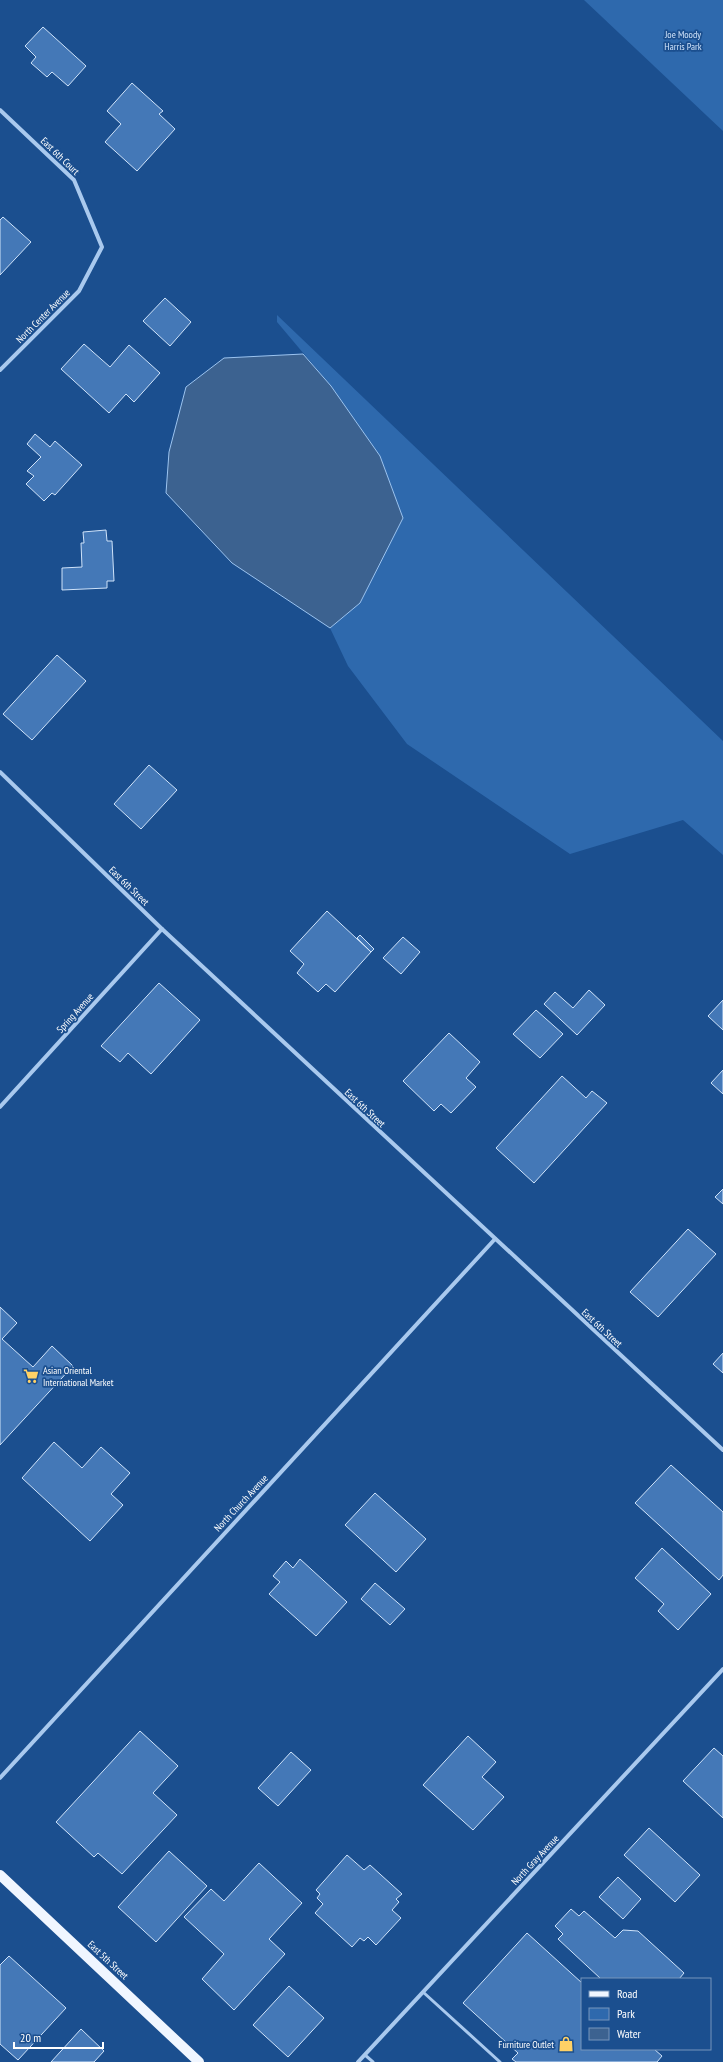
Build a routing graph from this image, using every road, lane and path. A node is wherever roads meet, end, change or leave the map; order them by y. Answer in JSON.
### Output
{"nodes":[{"id":1,"x":0,"y":110,"type":"edge"},
{"id":2,"x":102,"y":247,"type":"joint"},
{"id":3,"x":0,"y":370,"type":"edge"},
{"id":4,"x":0,"y":772,"type":"edge"},
{"id":5,"x":162,"y":929,"type":"junction"},
{"id":6,"x":0,"y":1107,"type":"edge"},
{"id":7,"x":494,"y":1240,"type":"junction"},
{"id":8,"x":723,"y":1450,"type":"edge"},
{"id":9,"x":723,"y":1668,"type":"edge"},
{"id":10,"x":0,"y":1778,"type":"edge"},
{"id":11,"x":0,"y":1875,"type":"edge"},
{"id":12,"x":423,"y":1992,"type":"junction"},
{"id":13,"x":365,"y":2055,"type":"junction"},
{"id":14,"x":199,"y":2062,"type":"edge"},
{"id":15,"x":358,"y":2062,"type":"edge"},
{"id":16,"x":373,"y":2062,"type":"edge"},
{"id":17,"x":500,"y":2062,"type":"edge"}],
"edges":[{"from":1,"to":2,"type":"street","name":"East 6th Court"},
{"from":2,"to":3,"type":"street","name":"North Center Avenue"},
{"from":4,"to":5,"type":"street","name":"East 6th Street"},
{"from":5,"to":6,"type":"street","name":"Spring Avenue"},
{"from":5,"to":7,"type":"street","name":"East 6th Street"},
{"from":7,"to":8,"type":"street","name":"East 6th Street"},
{"from":7,"to":10,"type":"street","name":"North Church Avenue"},
{"from":9,"to":12,"type":"street","name":"North Gray Avenue"},
{"from":11,"to":14,"type":"main road","name":"East 5th Street"},
{"from":12,"to":13,"type":"street","name":"North Gray Avenue"},
{"from":12,"to":17,"type":"lane"},
{"from":13,"to":15,"type":"street","name":"North Gray Avenue"},
{"from":13,"to":16,"type":"lane"}]}
